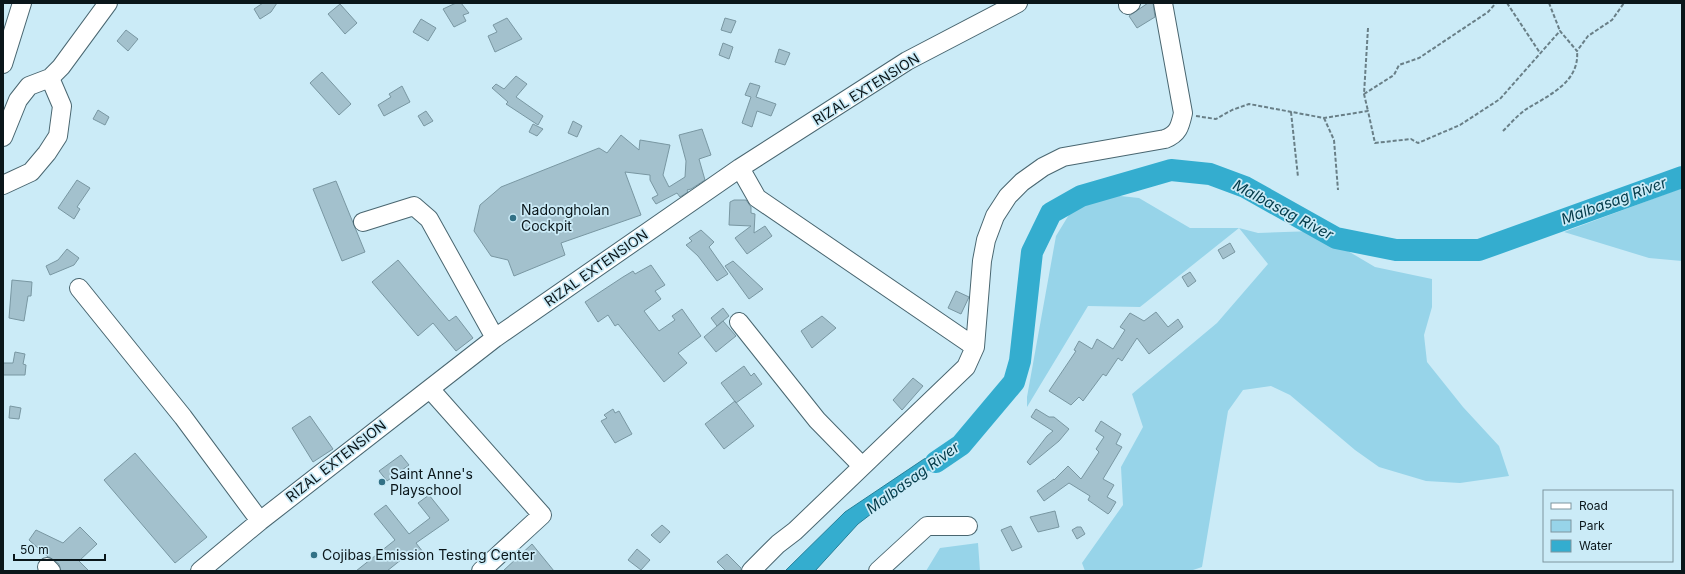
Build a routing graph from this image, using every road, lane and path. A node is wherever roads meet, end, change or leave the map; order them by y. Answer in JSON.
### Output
{"nodes":[{"id":1,"x":22,"y":3,"type":"edge"},
{"id":2,"x":108,"y":3,"type":"edge"},
{"id":3,"x":1018,"y":3,"type":"edge"},
{"id":4,"x":1163,"y":3,"type":"edge"},
{"id":5,"x":1496,"y":3,"type":"edge"},
{"id":6,"x":1507,"y":3,"type":"edge"},
{"id":7,"x":1549,"y":3,"type":"edge"},
{"id":8,"x":1624,"y":3,"type":"edge"},
{"id":9,"x":1368,"y":28,"type":"dead end"},
{"id":10,"x":1560,"y":30,"type":"junction"},
{"id":11,"x":1577,"y":51,"type":"junction"},
{"id":12,"x":1540,"y":53,"type":"junction"},
{"id":13,"x":3,"y":64,"type":"edge"},
{"id":14,"x":50,"y":78,"type":"junction"},
{"id":15,"x":1364,"y":94,"type":"junction"},
{"id":16,"x":1368,"y":111,"type":"junction"},
{"id":17,"x":1291,"y":112,"type":"junction"},
{"id":18,"x":1184,"y":113,"type":"junction"},
{"id":19,"x":1324,"y":118,"type":"junction"},
{"id":20,"x":1503,"y":131,"type":"dead end"},
{"id":21,"x":3,"y":137,"type":"edge"},
{"id":22,"x":740,"y":168,"type":"junction"},
{"id":23,"x":1298,"y":176,"type":"dead end"},
{"id":24,"x":3,"y":185,"type":"edge"},
{"id":25,"x":1338,"y":190,"type":"dead end"},
{"id":26,"x":363,"y":222,"type":"dead end"},
{"id":27,"x":79,"y":288,"type":"dead end"},
{"id":28,"x":739,"y":322,"type":"dead end"},
{"id":29,"x":495,"y":338,"type":"junction"},
{"id":30,"x":975,"y":347,"type":"junction"},
{"id":31,"x":430,"y":389,"type":"junction"},
{"id":32,"x":862,"y":466,"type":"junction"},
{"id":33,"x":260,"y":521,"type":"junction"},
{"id":34,"x":968,"y":526,"type":"dead end"},
{"id":35,"x":200,"y":571,"type":"edge"},
{"id":36,"x":481,"y":571,"type":"edge"},
{"id":37,"x":751,"y":571,"type":"edge"},
{"id":38,"x":878,"y":571,"type":"edge"}],
"edges":[{"from":1,"to":13,"type":"street"},
{"from":2,"to":14,"type":"street"},
{"from":3,"to":22,"type":"street","name":"RIZAL EXTENSION"},
{"from":4,"to":18,"type":"street"},
{"from":5,"to":15,"type":"path"},
{"from":6,"to":12,"type":"path"},
{"from":7,"to":10,"type":"path"},
{"from":8,"to":11,"type":"path"},
{"from":9,"to":15,"type":"path"},
{"from":10,"to":11,"type":"path"},
{"from":10,"to":12,"type":"path"},
{"from":11,"to":20,"type":"path"},
{"from":12,"to":16,"type":"path"},
{"from":14,"to":21,"type":"street"},
{"from":14,"to":24,"type":"street"},
{"from":15,"to":16,"type":"path"},
{"from":16,"to":19,"type":"path"},
{"from":17,"to":18,"type":"path"},
{"from":17,"to":19,"type":"path"},
{"from":17,"to":23,"type":"path"},
{"from":18,"to":30,"type":"street"},
{"from":19,"to":25,"type":"path"},
{"from":22,"to":29,"type":"street","name":"RIZAL EXTENSION"},
{"from":22,"to":30,"type":"street"},
{"from":26,"to":29,"type":"street"},
{"from":27,"to":33,"type":"street"},
{"from":28,"to":32,"type":"street"},
{"from":29,"to":31,"type":"street","name":"RIZAL EXTENSION"},
{"from":30,"to":32,"type":"street"},
{"from":31,"to":33,"type":"street","name":"RIZAL EXTENSION"},
{"from":31,"to":36,"type":"street"},
{"from":32,"to":37,"type":"street"},
{"from":33,"to":35,"type":"street","name":"RIZAL EXTENSION"},
{"from":34,"to":38,"type":"street"}]}
